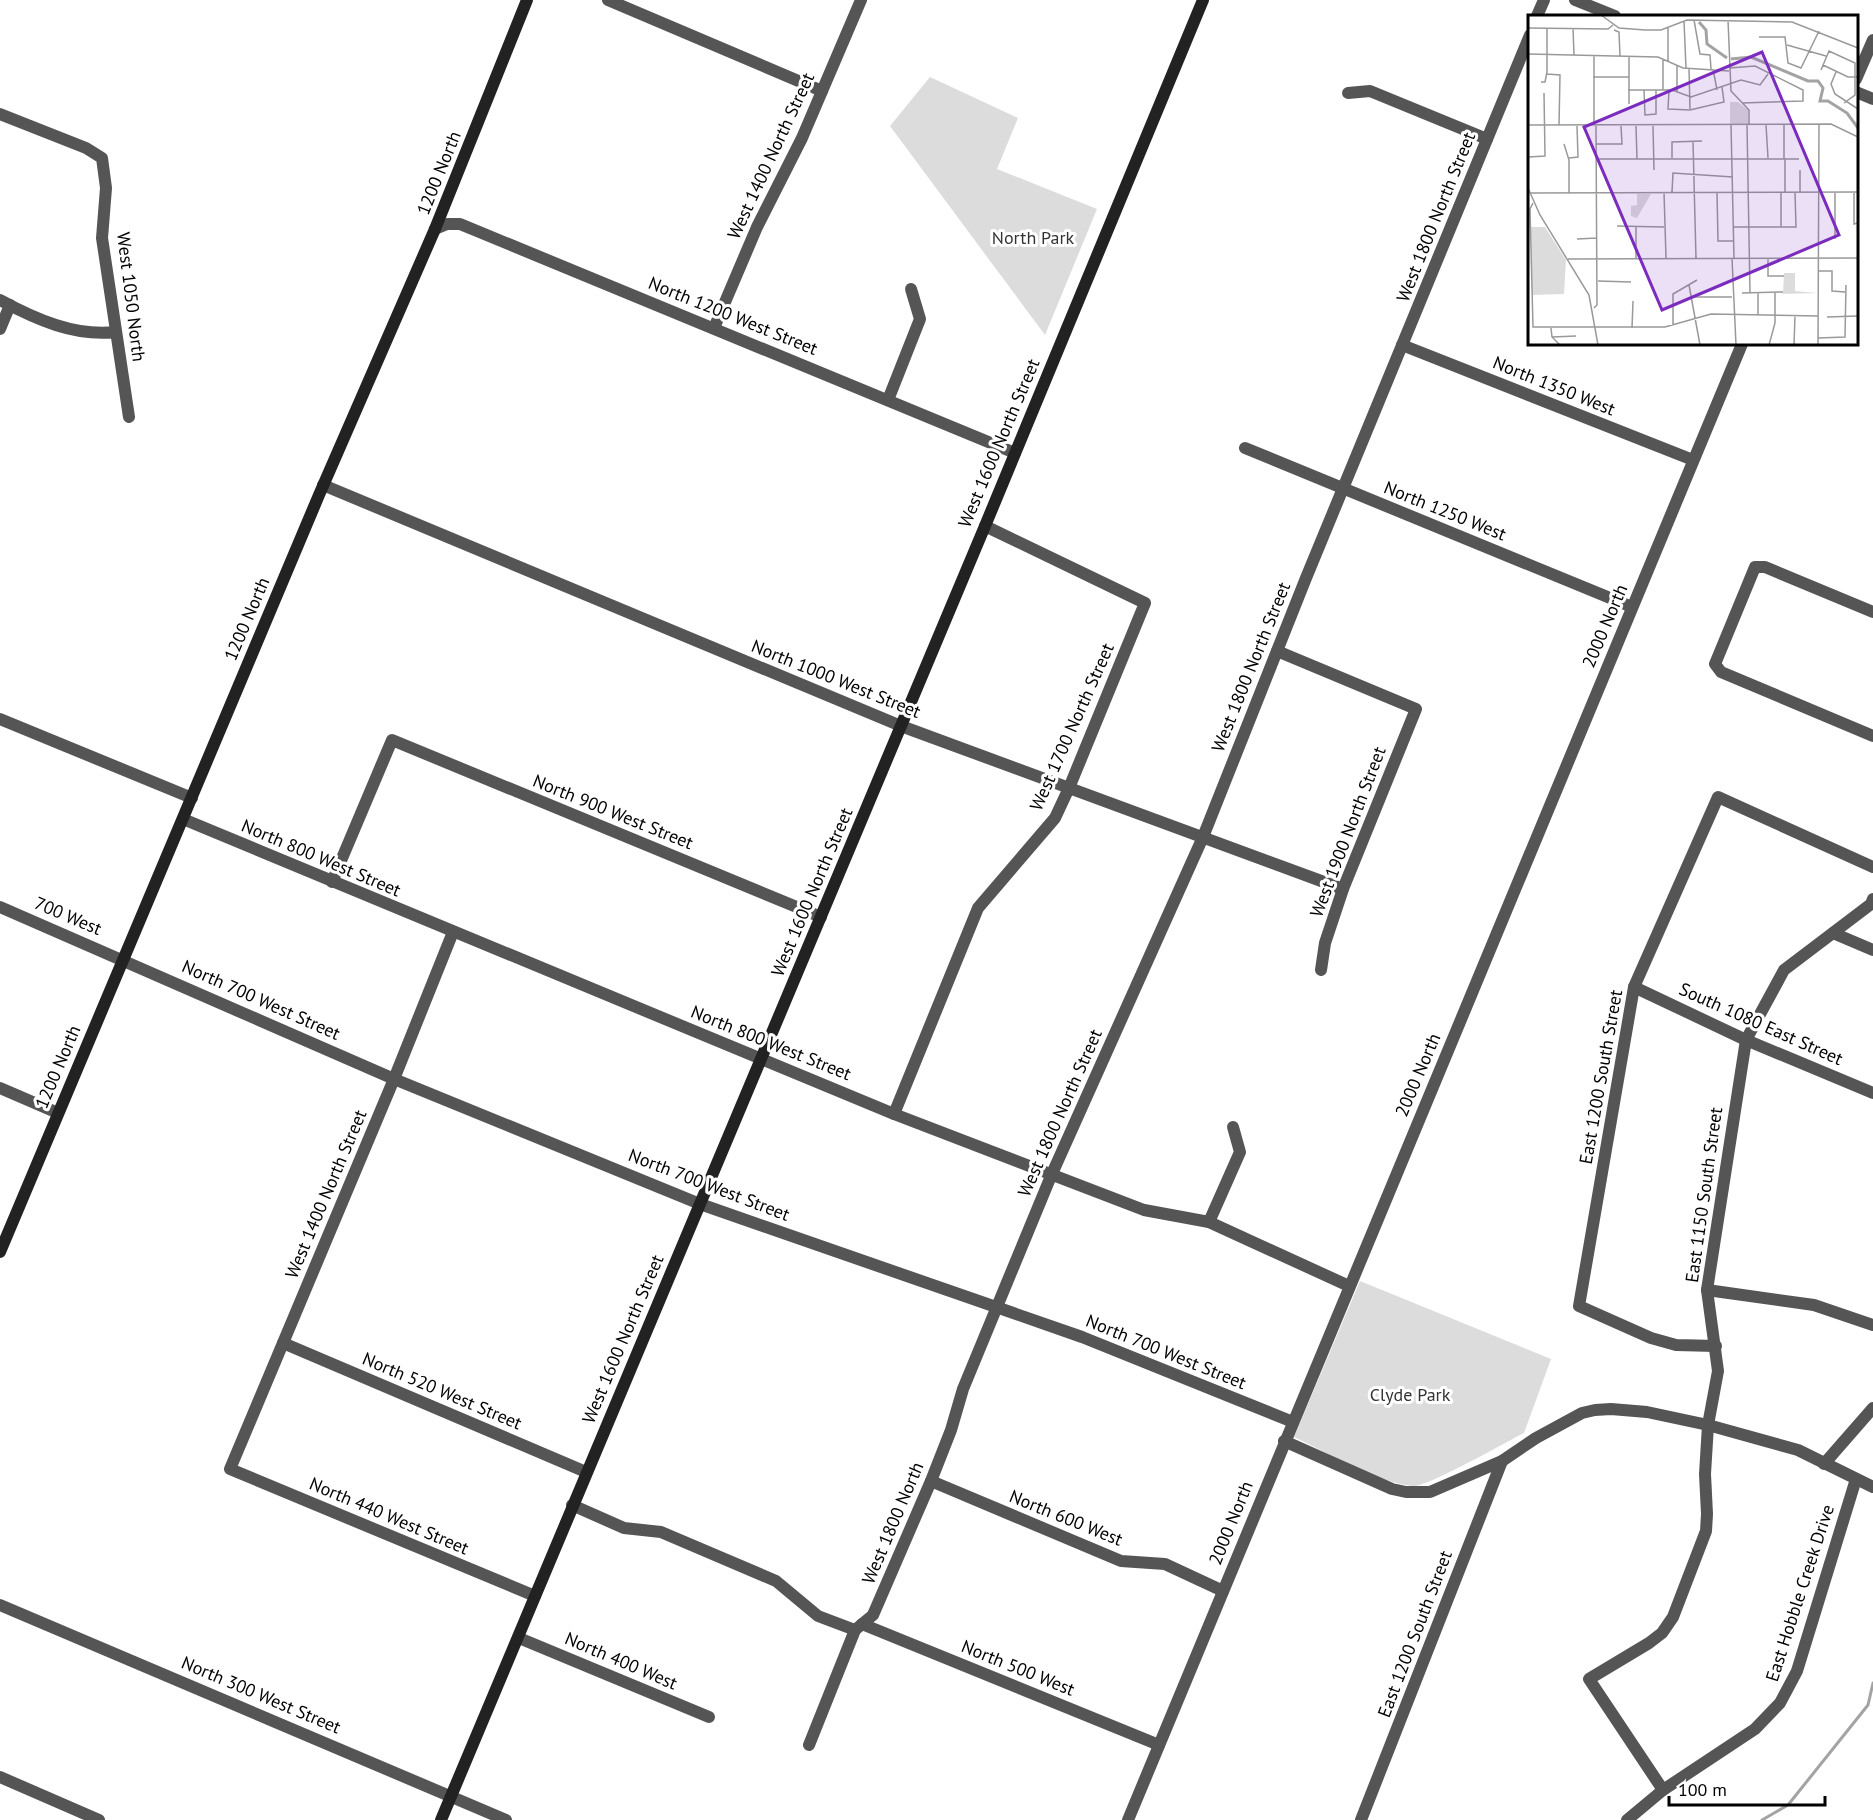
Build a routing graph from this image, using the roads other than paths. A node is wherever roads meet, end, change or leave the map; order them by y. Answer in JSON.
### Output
{"nodes":[{"id":1,"x":527,"y":0,"type":"edge"},
{"id":2,"x":608,"y":0,"type":"edge"},
{"id":3,"x":861,"y":0,"type":"edge"},
{"id":4,"x":1203,"y":0,"type":"edge"},
{"id":5,"x":1544,"y":0,"type":"edge"},
{"id":6,"x":1575,"y":0,"type":"edge"},
{"id":7,"x":1537,"y":15,"type":"edge"},
{"id":8,"x":1612,"y":15,"type":"edge"},
{"id":9,"x":1528,"y":40,"type":"edge"},
{"id":10,"x":1873,"y":40,"type":"edge"},
{"id":11,"x":1858,"y":77,"type":"edge"},
{"id":12,"x":822,"y":91,"type":"junction"},
{"id":13,"x":1858,"y":92,"type":"edge"},
{"id":14,"x":1348,"y":93,"type":"dead end"},
{"id":15,"x":1873,"y":99,"type":"edge"},
{"id":16,"x":0,"y":114,"type":"edge"},
{"id":17,"x":1487,"y":139,"type":"junction"},
{"id":18,"x":435,"y":229,"type":"junction"},
{"id":19,"x":911,"y":289,"type":"dead end"},
{"id":20,"x":5,"y":302,"type":"edge"},
{"id":21,"x":714,"y":328,"type":"junction"},
{"id":22,"x":0,"y":329,"type":"edge"},
{"id":23,"x":116,"y":332,"type":"junction"},
{"id":24,"x":1402,"y":345,"type":"junction"},
{"id":25,"x":1742,"y":345,"type":"edge"},
{"id":26,"x":888,"y":400,"type":"junction"},
{"id":27,"x":129,"y":417,"type":"dead end"},
{"id":28,"x":1245,"y":448,"type":"dead end"},
{"id":29,"x":1015,"y":453,"type":"junction"},
{"id":30,"x":1693,"y":460,"type":"junction"},
{"id":31,"x":323,"y":485,"type":"junction"},
{"id":32,"x":1343,"y":488,"type":"junction"},
{"id":33,"x":985,"y":526,"type":"junction"},
{"id":34,"x":1632,"y":607,"type":"junction"},
{"id":35,"x":1873,"y":612,"type":"edge"},
{"id":36,"x":1277,"y":651,"type":"junction"},
{"id":37,"x":0,"y":719,"type":"edge"},
{"id":38,"x":901,"y":726,"type":"junction"},
{"id":39,"x":1873,"y":736,"type":"edge"},
{"id":40,"x":1069,"y":788,"type":"junction"},
{"id":41,"x":192,"y":798,"type":"junction"},
{"id":42,"x":183,"y":819,"type":"junction"},
{"id":43,"x":1203,"y":837,"type":"junction"},
{"id":44,"x":1873,"y":867,"type":"edge"},
{"id":45,"x":332,"y":882,"type":"junction"},
{"id":46,"x":1343,"y":889,"type":"junction"},
{"id":47,"x":1873,"y":899,"type":"edge"},
{"id":48,"x":0,"y":907,"type":"edge"},
{"id":49,"x":820,"y":916,"type":"junction"},
{"id":50,"x":453,"y":932,"type":"junction"},
{"id":51,"x":1833,"y":933,"type":"junction"},
{"id":52,"x":1873,"y":950,"type":"edge"},
{"id":53,"x":122,"y":959,"type":"junction"},
{"id":54,"x":1321,"y":970,"type":"dead end"},
{"id":55,"x":1634,"y":987,"type":"junction"},
{"id":56,"x":1746,"y":1040,"type":"junction"},
{"id":57,"x":762,"y":1058,"type":"junction"},
{"id":58,"x":394,"y":1079,"type":"junction"},
{"id":59,"x":0,"y":1088,"type":"edge"},
{"id":60,"x":1873,"y":1093,"type":"edge"},
{"id":61,"x":58,"y":1113,"type":"junction"},
{"id":62,"x":894,"y":1114,"type":"junction"},
{"id":63,"x":1233,"y":1127,"type":"dead end"},
{"id":64,"x":1051,"y":1176,"type":"junction"},
{"id":65,"x":700,"y":1204,"type":"junction"},
{"id":66,"x":1209,"y":1222,"type":"junction"},
{"id":67,"x":0,"y":1252,"type":"edge"},
{"id":68,"x":1349,"y":1286,"type":"junction"},
{"id":69,"x":1707,"y":1290,"type":"junction"},
{"id":70,"x":996,"y":1307,"type":"junction"},
{"id":71,"x":1873,"y":1325,"type":"edge"},
{"id":72,"x":283,"y":1343,"type":"junction"},
{"id":73,"x":1716,"y":1346,"type":"junction"},
{"id":74,"x":1873,"y":1408,"type":"edge"},
{"id":75,"x":1293,"y":1422,"type":"junction"},
{"id":76,"x":1708,"y":1425,"type":"junction"},
{"id":77,"x":1284,"y":1441,"type":"junction"},
{"id":78,"x":1502,"y":1461,"type":"junction"},
{"id":79,"x":1824,"y":1464,"type":"junction"},
{"id":80,"x":230,"y":1469,"type":"joint"},
{"id":81,"x":586,"y":1472,"type":"junction"},
{"id":82,"x":1856,"y":1479,"type":"junction"},
{"id":83,"x":931,"y":1481,"type":"junction"},
{"id":84,"x":1873,"y":1487,"type":"edge"},
{"id":85,"x":572,"y":1505,"type":"junction"},
{"id":86,"x":1223,"y":1591,"type":"junction"},
{"id":87,"x":535,"y":1596,"type":"junction"},
{"id":88,"x":0,"y":1605,"type":"edge"},
{"id":89,"x":859,"y":1627,"type":"junction"},
{"id":90,"x":519,"y":1638,"type":"junction"},
{"id":91,"x":709,"y":1717,"type":"dead end"},
{"id":92,"x":809,"y":1745,"type":"dead end"},
{"id":93,"x":1159,"y":1745,"type":"junction"},
{"id":94,"x":0,"y":1778,"type":"edge"},
{"id":95,"x":1663,"y":1790,"type":"junction"},
{"id":96,"x":452,"y":1796,"type":"junction"},
{"id":97,"x":99,"y":1820,"type":"edge"},
{"id":98,"x":441,"y":1820,"type":"edge"},
{"id":99,"x":506,"y":1820,"type":"edge"},
{"id":100,"x":1128,"y":1820,"type":"edge"},
{"id":101,"x":1361,"y":1820,"type":"edge"},
{"id":102,"x":1627,"y":1820,"type":"edge"}],
"edges":[{"from":1,"to":18,"type":"street","name":"1200 North"},
{"from":2,"to":12,"type":"street"},
{"from":3,"to":12,"type":"street","name":"West 1400 North Street"},
{"from":4,"to":29,"type":"street","name":"West 1600 North Street"},
{"from":5,"to":7,"type":"street"},
{"from":6,"to":8,"type":"street"},
{"from":9,"to":17,"type":"street","name":"West 1800 North Street"},
{"from":10,"to":11,"type":"street"},
{"from":12,"to":21,"type":"street","name":"West 1400 North Street"},
{"from":13,"to":15,"type":"street"},
{"from":14,"to":17,"type":"street"},
{"from":16,"to":23,"type":"street","name":"West 1050 North"},
{"from":17,"to":24,"type":"street","name":"West 1800 North Street"},
{"from":18,"to":21,"type":"street","name":"North 1200 West Street"},
{"from":18,"to":31,"type":"street","name":"1200 North"},
{"from":19,"to":26,"type":"street"},
{"from":20,"to":22,"type":"street"},
{"from":20,"to":23,"type":"street"},
{"from":21,"to":26,"type":"street","name":"North 1200 West Street"},
{"from":23,"to":27,"type":"street","name":"West 1050 North"},
{"from":24,"to":30,"type":"street","name":"North 1350 West"},
{"from":24,"to":32,"type":"street","name":"West 1800 North Street"},
{"from":25,"to":30,"type":"street","name":"2000 North"},
{"from":26,"to":29,"type":"street","name":"North 1200 West Street"},
{"from":28,"to":32,"type":"street","name":"North 1250 West"},
{"from":29,"to":33,"type":"street","name":"West 1600 North Street"},
{"from":30,"to":34,"type":"street","name":"2000 North"},
{"from":31,"to":38,"type":"street","name":"North 1000 West Street"},
{"from":31,"to":41,"type":"street","name":"1200 North"},
{"from":32,"to":34,"type":"street","name":"North 1250 West"},
{"from":32,"to":36,"type":"street","name":"West 1800 North Street"},
{"from":33,"to":38,"type":"street","name":"West 1600 North Street"},
{"from":33,"to":40,"type":"street","name":"West 1700 North Street"},
{"from":34,"to":68,"type":"street","name":"2000 North"},
{"from":35,"to":39,"type":"street"},
{"from":36,"to":43,"type":"street","name":"West 1800 North Street"},
{"from":36,"to":46,"type":"street","name":"West 1900 North Street"},
{"from":37,"to":41,"type":"street"},
{"from":38,"to":40,"type":"street","name":"North 1000 West Street"},
{"from":38,"to":49,"type":"street","name":"West 1600 North Street"},
{"from":40,"to":43,"type":"street","name":"North 1000 West Street"},
{"from":40,"to":62,"type":"street","name":"West 1700 North Street"},
{"from":41,"to":42,"type":"street","name":"1200 North"},
{"from":42,"to":45,"type":"street","name":"North 800 West Street"},
{"from":42,"to":53,"type":"street","name":"1200 North"},
{"from":43,"to":46,"type":"street","name":"North 1000 West Street"},
{"from":43,"to":64,"type":"street","name":"West 1800 North Street"},
{"from":44,"to":55,"type":"street","name":"East 1200 South Street"},
{"from":45,"to":49,"type":"street","name":"North 900 West Street"},
{"from":45,"to":50,"type":"street","name":"North 800 West Street"},
{"from":46,"to":54,"type":"street","name":"West 1900 North Street"},
{"from":47,"to":51,"type":"street","name":"East 1150 South Street"},
{"from":48,"to":53,"type":"street","name":"700 West"},
{"from":49,"to":57,"type":"street","name":"West 1600 North Street"},
{"from":50,"to":57,"type":"street","name":"North 800 West Street"},
{"from":50,"to":58,"type":"street","name":"West 1400 North Street"},
{"from":51,"to":52,"type":"street"},
{"from":51,"to":56,"type":"street","name":"East 1150 South Street"},
{"from":53,"to":58,"type":"street","name":"North 700 West Street"},
{"from":53,"to":61,"type":"street","name":"1200 North"},
{"from":55,"to":56,"type":"street","name":"South 1080 East Street"},
{"from":55,"to":73,"type":"street","name":"East 1200 South Street"},
{"from":56,"to":60,"type":"street","name":"South 1080 East Street"},
{"from":56,"to":69,"type":"street","name":"East 1150 South Street"},
{"from":57,"to":62,"type":"street","name":"North 800 West Street"},
{"from":57,"to":65,"type":"street","name":"West 1600 North Street"},
{"from":58,"to":65,"type":"street","name":"North 700 West Street"},
{"from":58,"to":72,"type":"street","name":"West 1400 North Street"},
{"from":59,"to":61,"type":"street"},
{"from":61,"to":67,"type":"street","name":"1200 North"},
{"from":62,"to":64,"type":"street","name":"North 800 West Street"},
{"from":63,"to":66,"type":"street"},
{"from":64,"to":66,"type":"street","name":"North 800 West Street"},
{"from":64,"to":70,"type":"street","name":"West 1800 North Street"},
{"from":65,"to":70,"type":"street","name":"North 700 West Street"},
{"from":65,"to":81,"type":"street","name":"West 1600 North Street"},
{"from":66,"to":68,"type":"street","name":"North 800 West Street"},
{"from":68,"to":75,"type":"street","name":"2000 North"},
{"from":69,"to":71,"type":"street"},
{"from":69,"to":73,"type":"street","name":"East 1150 South Street"},
{"from":70,"to":75,"type":"street","name":"North 700 West Street"},
{"from":70,"to":83,"type":"street","name":"West 1800 North"},
{"from":72,"to":80,"type":"street","name":"West 1400 North Street"},
{"from":72,"to":81,"type":"street","name":"North 520 West Street"},
{"from":73,"to":76,"type":"street","name":"East 1150 South Street"},
{"from":74,"to":79,"type":"street"},
{"from":75,"to":77,"type":"street","name":"2000 North"},
{"from":76,"to":78,"type":"street"},
{"from":76,"to":79,"type":"street"},
{"from":76,"to":95,"type":"street","name":"East 1150 South Street"},
{"from":77,"to":78,"type":"street"},
{"from":77,"to":86,"type":"street","name":"2000 North"},
{"from":78,"to":101,"type":"street","name":"East 1200 South Street"},
{"from":79,"to":82,"type":"street"},
{"from":80,"to":87,"type":"street","name":"North 440 West Street"},
{"from":81,"to":85,"type":"street","name":"West 1600 North Street"},
{"from":82,"to":84,"type":"street"},
{"from":82,"to":95,"type":"street","name":"East Hobble Creek Drive"},
{"from":83,"to":86,"type":"street","name":"North 600 West"},
{"from":83,"to":89,"type":"street","name":"West 1800 North"},
{"from":85,"to":87,"type":"street","name":"West 1600 North Street"},
{"from":85,"to":89,"type":"street","name":"North 500 West"},
{"from":86,"to":93,"type":"street","name":"2000 North"},
{"from":87,"to":90,"type":"street","name":"West 1600 North Street"},
{"from":88,"to":96,"type":"street","name":"North 300 West Street"},
{"from":89,"to":92,"type":"street","name":"West 1800 North"},
{"from":89,"to":93,"type":"street","name":"North 500 West"},
{"from":90,"to":91,"type":"street","name":"North 400 West"},
{"from":90,"to":96,"type":"street","name":"West 1600 North Street"},
{"from":93,"to":100,"type":"street","name":"2000 North"},
{"from":94,"to":97,"type":"street"},
{"from":95,"to":102,"type":"street","name":"East Hobble Creek Drive"},
{"from":96,"to":98,"type":"street","name":"West 1600 North Street"},
{"from":96,"to":99,"type":"street","name":"North 300 West Street"}]}
